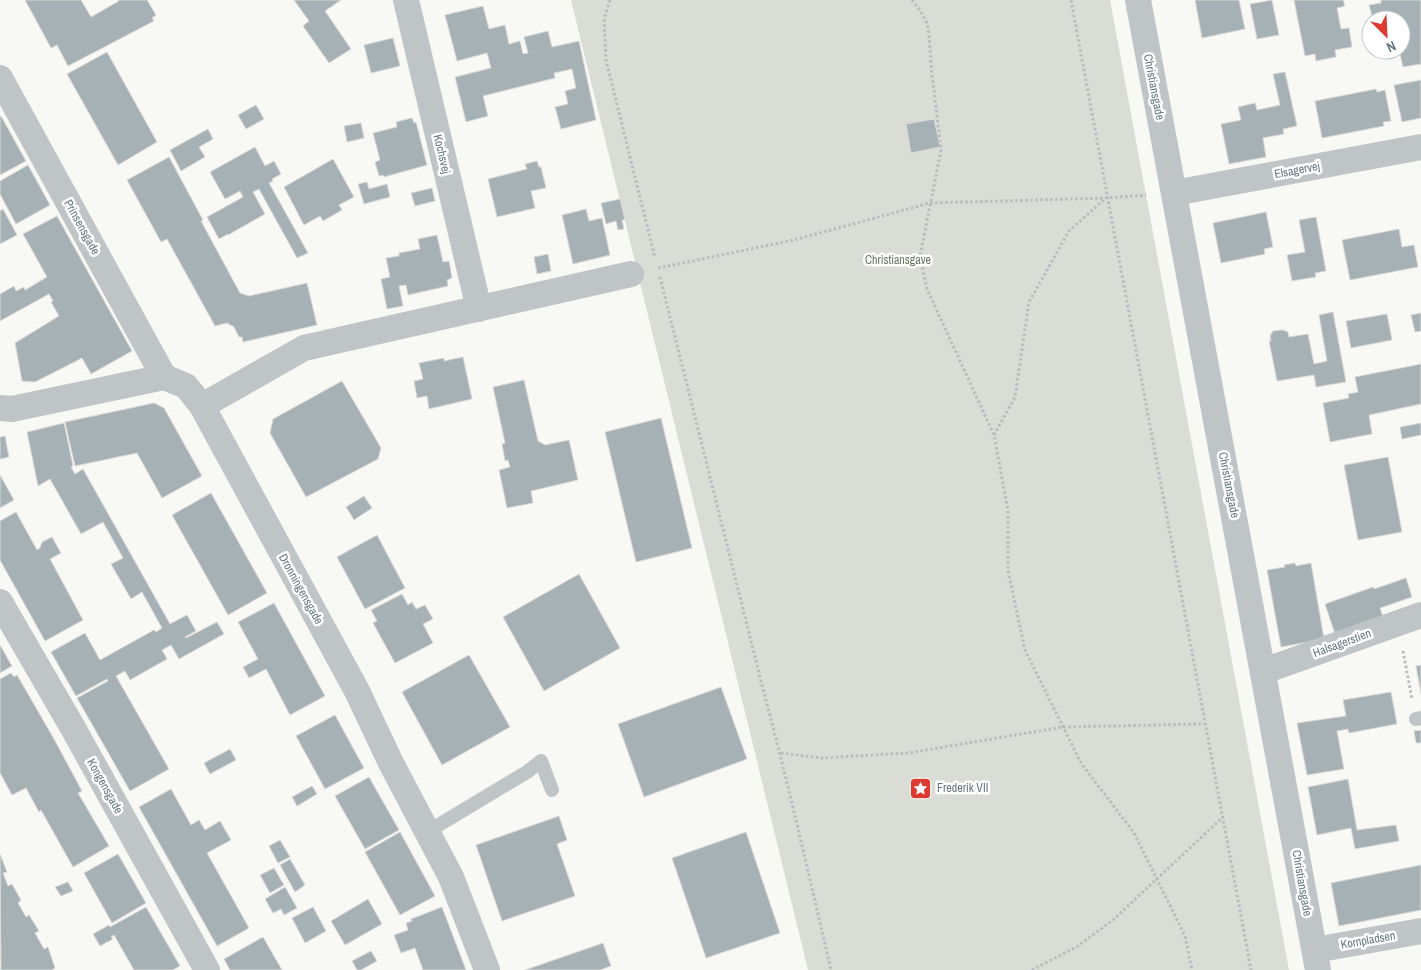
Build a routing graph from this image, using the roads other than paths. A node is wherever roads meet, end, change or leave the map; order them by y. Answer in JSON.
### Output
{"nodes":[{"id":1,"x":406,"y":0,"type":"edge"},
{"id":2,"x":1138,"y":0,"type":"edge"},
{"id":3,"x":0,"y":78,"type":"edge"},
{"id":4,"x":1421,"y":147,"type":"edge"},
{"id":5,"x":1174,"y":193,"type":"junction"},
{"id":6,"x":631,"y":274,"type":"dead end"},
{"id":7,"x":479,"y":309,"type":"junction"},
{"id":8,"x":164,"y":377,"type":"junction"},
{"id":9,"x":202,"y":406,"type":"junction"},
{"id":10,"x":0,"y":408,"type":"edge"},
{"id":11,"x":0,"y":602,"type":"edge"},
{"id":12,"x":1409,"y":619,"type":"edge"},
{"id":13,"x":1264,"y":671,"type":"junction"},
{"id":14,"x":552,"y":790,"type":"dead end"},
{"id":15,"x":427,"y":832,"type":"junction"},
{"id":16,"x":1421,"y":931,"type":"edge"},
{"id":17,"x":1316,"y":960,"type":"edge"},
{"id":18,"x":207,"y":970,"type":"edge"},
{"id":19,"x":487,"y":970,"type":"edge"}],
"edges":[{"from":1,"to":7,"type":"street","name":"Kochsvej"},
{"from":2,"to":5,"type":"street","name":"Christiansgade"},
{"from":3,"to":8,"type":"street","name":"Prinsensgade"},
{"from":4,"to":5,"type":"street","name":"Elsagervej"},
{"from":5,"to":13,"type":"street","name":"Christiansgade"},
{"from":6,"to":7,"type":"street"},
{"from":7,"to":9,"type":"street"},
{"from":8,"to":9,"type":"street","name":"Dronningensgade"},
{"from":8,"to":10,"type":"street"},
{"from":9,"to":15,"type":"street","name":"Dronningensgade"},
{"from":11,"to":18,"type":"street","name":"Kongensgade"},
{"from":12,"to":13,"type":"street","name":"Halsagerstien"},
{"from":13,"to":17,"type":"street","name":"Christiansgade"},
{"from":14,"to":15,"type":"lane"},
{"from":15,"to":19,"type":"street","name":"Dronningensgade"},
{"from":16,"to":17,"type":"street","name":"Kornpladsen"}]}
